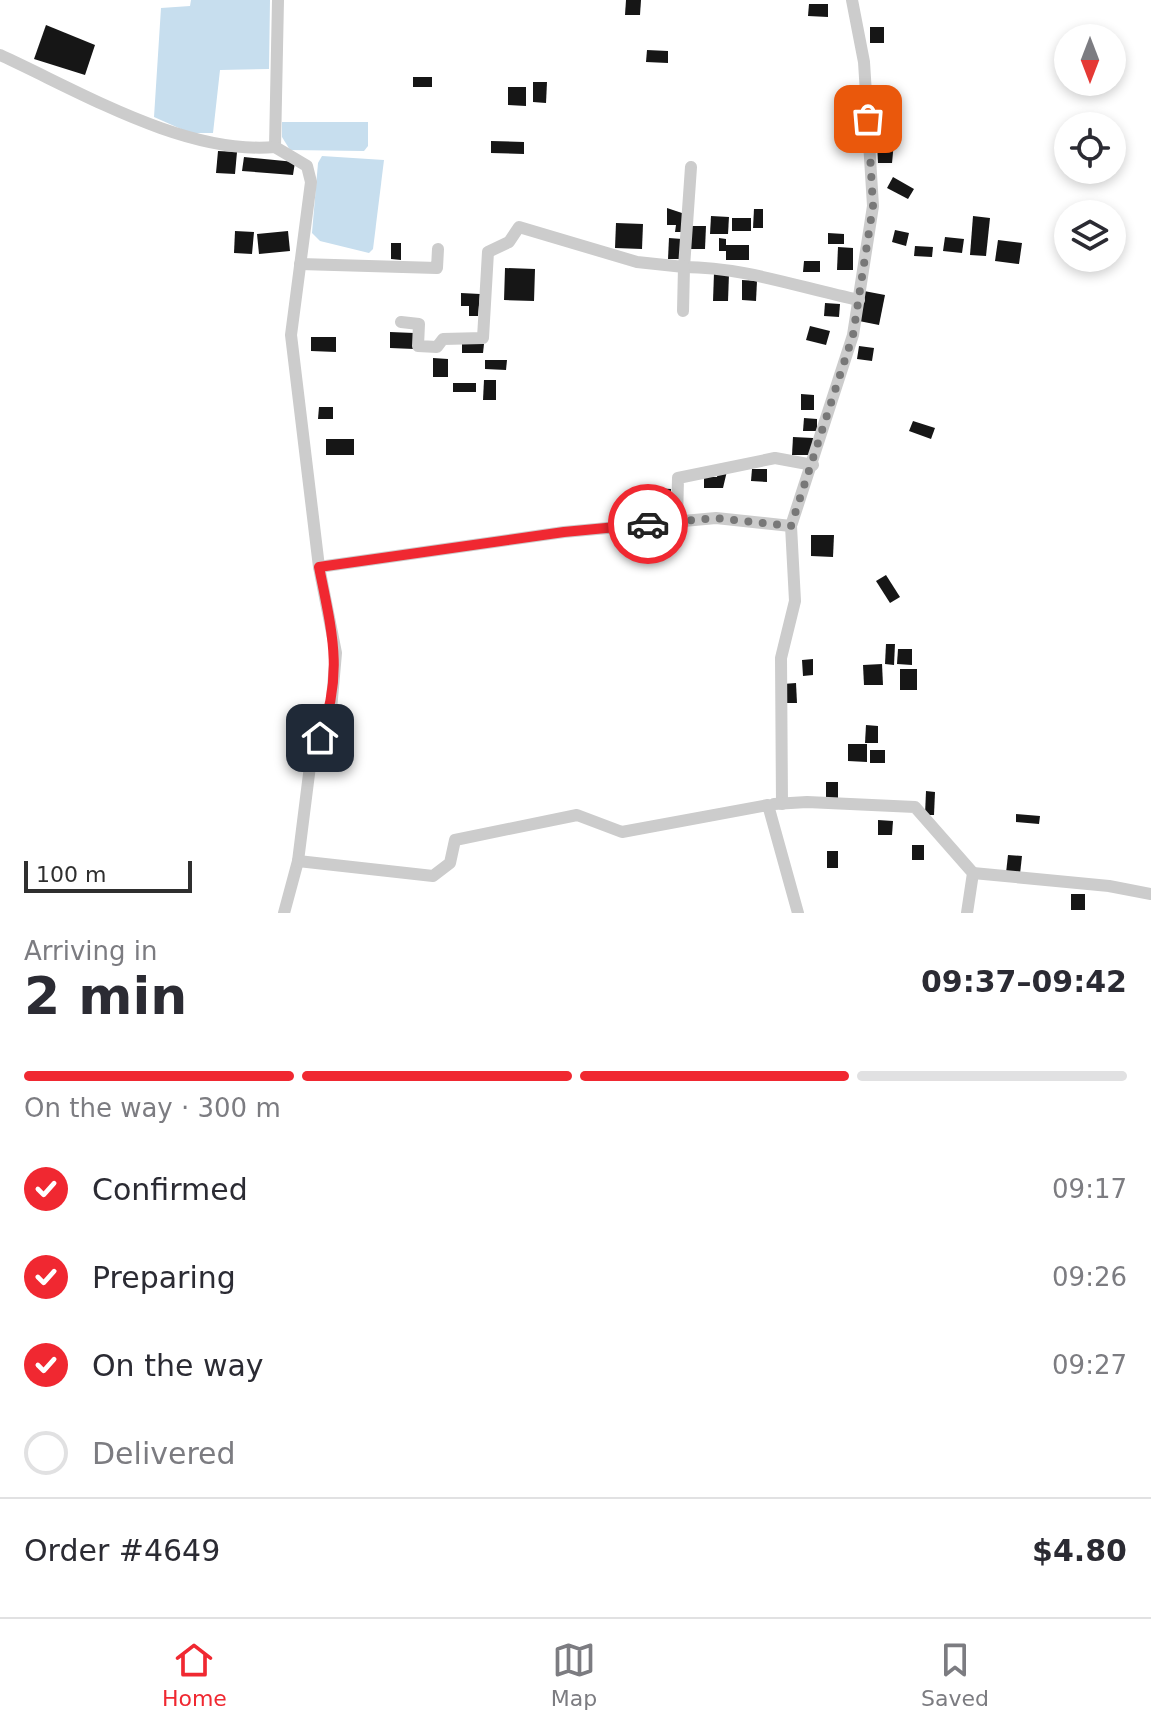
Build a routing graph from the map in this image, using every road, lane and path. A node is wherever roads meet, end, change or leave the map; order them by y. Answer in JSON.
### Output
{"nodes":[{"id":1,"x":278,"y":0,"type":"edge"},
{"id":2,"x":852,"y":0,"type":"edge"},
{"id":3,"x":0,"y":55,"type":"edge"},
{"id":4,"x":275,"y":147,"type":"junction"},
{"id":5,"x":691,"y":167,"type":"dead end"},
{"id":6,"x":438,"y":249,"type":"dead end"},
{"id":7,"x":300,"y":264,"type":"junction"},
{"id":8,"x":684,"y":267,"type":"junction"},
{"id":9,"x":859,"y":300,"type":"junction"},
{"id":10,"x":683,"y":311,"type":"dead end"},
{"id":11,"x":401,"y":322,"type":"dead end"},
{"id":12,"x":813,"y":465,"type":"junction"},
{"id":13,"x":677,"y":522,"type":"junction"},
{"id":14,"x":791,"y":526,"type":"junction"},
{"id":15,"x":319,"y":567,"type":"junction"},
{"id":16,"x":782,"y":804,"type":"junction"},
{"id":17,"x":768,"y":805,"type":"junction"},
{"id":18,"x":298,"y":861,"type":"junction"},
{"id":19,"x":973,"y":873,"type":"junction"},
{"id":20,"x":1151,"y":894,"type":"edge"},
{"id":21,"x":284,"y":913,"type":"edge"},
{"id":22,"x":798,"y":913,"type":"edge"},
{"id":23,"x":967,"y":913,"type":"edge"}],
"edges":[{"from":1,"to":4,"type":"street"},
{"from":2,"to":9,"type":"street"},
{"from":3,"to":4,"type":"street"},
{"from":4,"to":7,"type":"street"},
{"from":5,"to":8,"type":"street"},
{"from":6,"to":7,"type":"street"},
{"from":7,"to":15,"type":"street"},
{"from":8,"to":9,"type":"street"},
{"from":8,"to":10,"type":"street"},
{"from":8,"to":11,"type":"street"},
{"from":9,"to":12,"type":"street"},
{"from":12,"to":13,"type":"street"},
{"from":12,"to":14,"type":"street"},
{"from":13,"to":14,"type":"street"},
{"from":13,"to":15,"type":"street"},
{"from":14,"to":16,"type":"street"},
{"from":15,"to":18,"type":"street"},
{"from":16,"to":17,"type":"street"},
{"from":16,"to":19,"type":"street"},
{"from":17,"to":18,"type":"street"},
{"from":17,"to":22,"type":"street"},
{"from":18,"to":21,"type":"street"},
{"from":19,"to":20,"type":"street"},
{"from":19,"to":23,"type":"street"}]}
